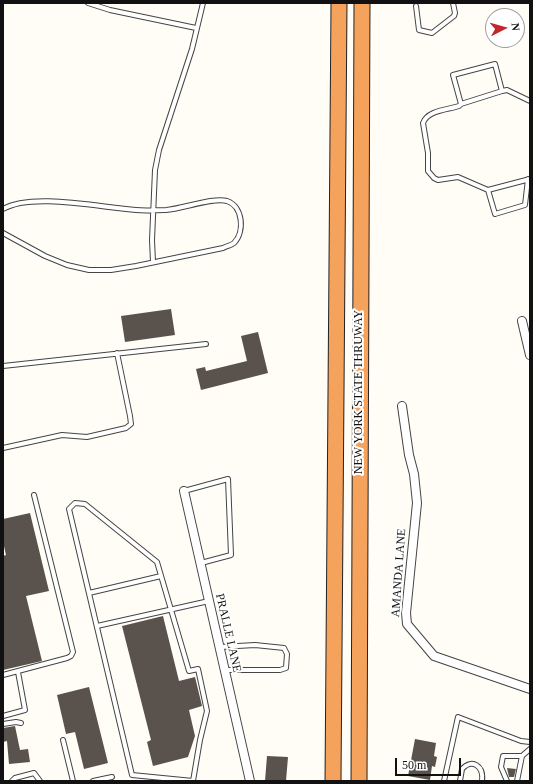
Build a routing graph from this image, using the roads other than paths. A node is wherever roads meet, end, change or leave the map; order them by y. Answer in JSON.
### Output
{"nodes":[{"id":1,"x":88,"y":3,"type":"edge"},
{"id":2,"x":203,"y":3,"type":"edge"},
{"id":3,"x":339,"y":3,"type":"edge"},
{"id":4,"x":362,"y":3,"type":"edge"},
{"id":5,"x":453,"y":3,"type":"edge"},
{"id":6,"x":416,"y":6,"type":"dead end"},
{"id":7,"x":196,"y":28,"type":"junction"},
{"id":8,"x":502,"y":92,"type":"junction"},
{"id":9,"x":530,"y":101,"type":"edge"},
{"id":10,"x":461,"y":104,"type":"junction"},
{"id":11,"x":529,"y":179,"type":"edge"},
{"id":12,"x":488,"y":190,"type":"junction"},
{"id":13,"x":3,"y":208,"type":"edge"},
{"id":14,"x":153,"y":210,"type":"junction"},
{"id":15,"x":3,"y":233,"type":"edge"},
{"id":16,"x":153,"y":262,"type":"junction"},
{"id":17,"x":522,"y":321,"type":"dead end"},
{"id":18,"x":206,"y":344,"type":"dead end"},
{"id":19,"x":117,"y":353,"type":"junction"},
{"id":20,"x":530,"y":355,"type":"edge"},
{"id":21,"x":3,"y":366,"type":"edge"},
{"id":22,"x":402,"y":406,"type":"dead end"},
{"id":23,"x":3,"y":448,"type":"edge"},
{"id":24,"x":184,"y":491,"type":"joint"},
{"id":25,"x":34,"y":495,"type":"dead end"},
{"id":26,"x":200,"y":563,"type":"junction"},
{"id":27,"x":161,"y":576,"type":"junction"},
{"id":28,"x":89,"y":593,"type":"junction"},
{"id":29,"x":209,"y":601,"type":"junction"},
{"id":30,"x":170,"y":609,"type":"junction"},
{"id":31,"x":97,"y":626,"type":"junction"},
{"id":32,"x":219,"y":647,"type":"junction"},
{"id":33,"x":225,"y":670,"type":"junction"},
{"id":34,"x":18,"y":672,"type":"junction"},
{"id":35,"x":3,"y":675,"type":"edge"},
{"id":36,"x":530,"y":689,"type":"edge"},
{"id":37,"x":3,"y":716,"type":"edge"},
{"id":38,"x":21,"y":723,"type":"dead end"},
{"id":39,"x":3,"y":724,"type":"edge"},
{"id":40,"x":63,"y":740,"type":"dead end"},
{"id":41,"x":530,"y":742,"type":"edge"},
{"id":42,"x":530,"y":749,"type":"edge"},
{"id":43,"x":522,"y":756,"type":"junction"},
{"id":44,"x":112,"y":777,"type":"dead end"},
{"id":45,"x":359,"y":779,"type":"edge"},
{"id":46,"x":12,"y":781,"type":"edge"},
{"id":47,"x":40,"y":781,"type":"edge"},
{"id":48,"x":72,"y":781,"type":"edge"},
{"id":49,"x":93,"y":781,"type":"edge"},
{"id":50,"x":193,"y":781,"type":"edge"},
{"id":51,"x":250,"y":781,"type":"edge"},
{"id":52,"x":332,"y":781,"type":"edge"},
{"id":53,"x":444,"y":781,"type":"edge"},
{"id":54,"x":460,"y":781,"type":"edge"},
{"id":55,"x":482,"y":781,"type":"edge"},
{"id":56,"x":507,"y":781,"type":"edge"},
{"id":57,"x":517,"y":781,"type":"edge"}],
"edges":[{"from":1,"to":7,"type":"lane"},
{"from":2,"to":7,"type":"lane"},
{"from":3,"to":52,"type":"highway","name":"NEW YORK STATE THRUWAY"},
{"from":4,"to":45,"type":"highway","name":"NEW YORK STATE THRUWAY"},
{"from":5,"to":6,"type":"lane"},
{"from":7,"to":14,"type":"lane"},
{"from":8,"to":9,"type":"lane"},
{"from":8,"to":10,"type":"lane"},
{"from":8,"to":10,"type":"lane"},
{"from":10,"to":12,"type":"lane"},
{"from":11,"to":12,"type":"lane"},
{"from":11,"to":12,"type":"lane"},
{"from":13,"to":14,"type":"lane"},
{"from":14,"to":16,"type":"lane"},
{"from":14,"to":16,"type":"lane"},
{"from":15,"to":16,"type":"lane"},
{"from":17,"to":20,"type":"street"},
{"from":18,"to":19,"type":"lane"},
{"from":19,"to":21,"type":"lane"},
{"from":19,"to":23,"type":"lane"},
{"from":22,"to":36,"type":"street","name":"AMANDA LANE"},
{"from":24,"to":26,"type":"street","name":"PRALLE LANE"},
{"from":24,"to":26,"type":"lane"},
{"from":25,"to":34,"type":"lane"},
{"from":26,"to":29,"type":"street","name":"PRALLE LANE"},
{"from":27,"to":28,"type":"lane"},
{"from":27,"to":28,"type":"lane"},
{"from":27,"to":30,"type":"lane"},
{"from":28,"to":31,"type":"lane"},
{"from":29,"to":30,"type":"lane"},
{"from":29,"to":32,"type":"street","name":"PRALLE LANE"},
{"from":30,"to":31,"type":"lane"},
{"from":30,"to":50,"type":"lane"},
{"from":31,"to":50,"type":"lane"},
{"from":32,"to":33,"type":"street","name":"PRALLE LANE"},
{"from":32,"to":33,"type":"lane"},
{"from":33,"to":51,"type":"street","name":"PRALLE LANE"},
{"from":34,"to":35,"type":"lane"},
{"from":34,"to":37,"type":"lane"},
{"from":38,"to":39,"type":"lane"},
{"from":40,"to":48,"type":"lane"},
{"from":41,"to":53,"type":"lane"},
{"from":42,"to":43,"type":"lane"},
{"from":43,"to":56,"type":"lane"},
{"from":43,"to":57,"type":"lane"},
{"from":44,"to":49,"type":"lane"},
{"from":46,"to":47,"type":"lane"},
{"from":54,"to":55,"type":"lane"}]}
